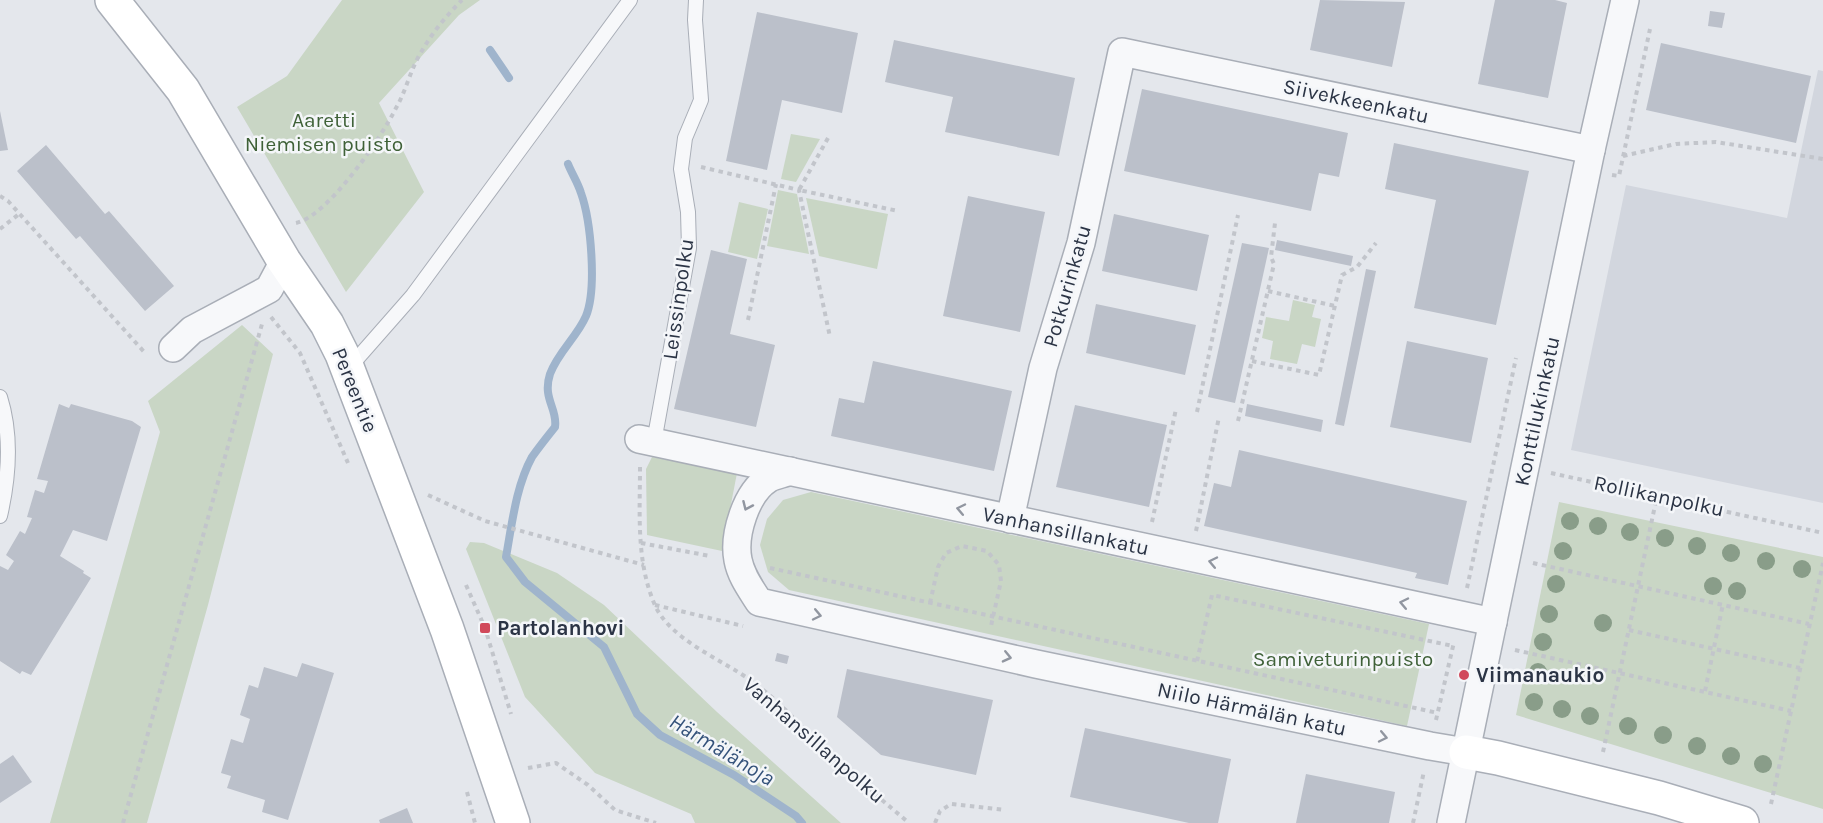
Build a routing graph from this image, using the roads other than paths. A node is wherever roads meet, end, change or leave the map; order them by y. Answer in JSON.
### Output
{"nodes":[{"id":1,"x":112,"y":0,"type":"edge"},
{"id":2,"x":630,"y":0,"type":"edge"},
{"id":3,"x":696,"y":0,"type":"edge"},
{"id":4,"x":1625,"y":0,"type":"edge"},
{"id":5,"x":1122,"y":52,"type":"joint"},
{"id":6,"x":1591,"y":150,"type":"junction"},
{"id":7,"x":284,"y":261,"type":"junction"},
{"id":8,"x":173,"y":348,"type":"dead end"},
{"id":9,"x":348,"y":369,"type":"junction"},
{"id":10,"x":0,"y":398,"type":"edge"},
{"id":11,"x":650,"y":434,"type":"joint"},
{"id":12,"x":790,"y":471,"type":"junction"},
{"id":13,"x":0,"y":516,"type":"edge"},
{"id":14,"x":1010,"y":519,"type":"junction"},
{"id":15,"x":1492,"y":622,"type":"junction"},
{"id":16,"x":1466,"y":752,"type":"junction"},
{"id":17,"x":513,"y":823,"type":"edge"},
{"id":18,"x":1451,"y":823,"type":"edge"},
{"id":19,"x":1742,"y":823,"type":"edge"}],
"edges":[{"from":1,"to":7,"type":"street","name":"Pereentie"},
{"from":2,"to":9,"type":"lane"},
{"from":3,"to":11,"type":"lane","name":"Leissinpolku"},
{"from":4,"to":6,"type":"street","name":"Konttilukinkatu"},
{"from":5,"to":6,"type":"street","name":"Siivekkeenkatu"},
{"from":5,"to":14,"type":"street","name":"Potkurinkatu"},
{"from":6,"to":15,"type":"street","name":"Konttilukinkatu"},
{"from":7,"to":8,"type":"street"},
{"from":7,"to":9,"type":"street","name":"Pereentie"},
{"from":9,"to":17,"type":"street","name":"Pereentie"},
{"from":10,"to":13,"type":"lane"},
{"from":11,"to":12,"type":"street","name":"Vanhansillankatu"},
{"from":14,"to":12,"type":"street","name":"Vanhansillankatu","one_way":true},
{"from":12,"to":16,"type":"street","name":"Niilo Härmälän katu","one_way":true},
{"from":15,"to":14,"type":"street","name":"Vanhansillankatu","one_way":true},
{"from":15,"to":16,"type":"street","name":"Konttilukinkatu"},
{"from":16,"to":18,"type":"street","name":"Konttilukinkatu"},
{"from":16,"to":19,"type":"street","name":"Niilo Härmälän katu"}]}
